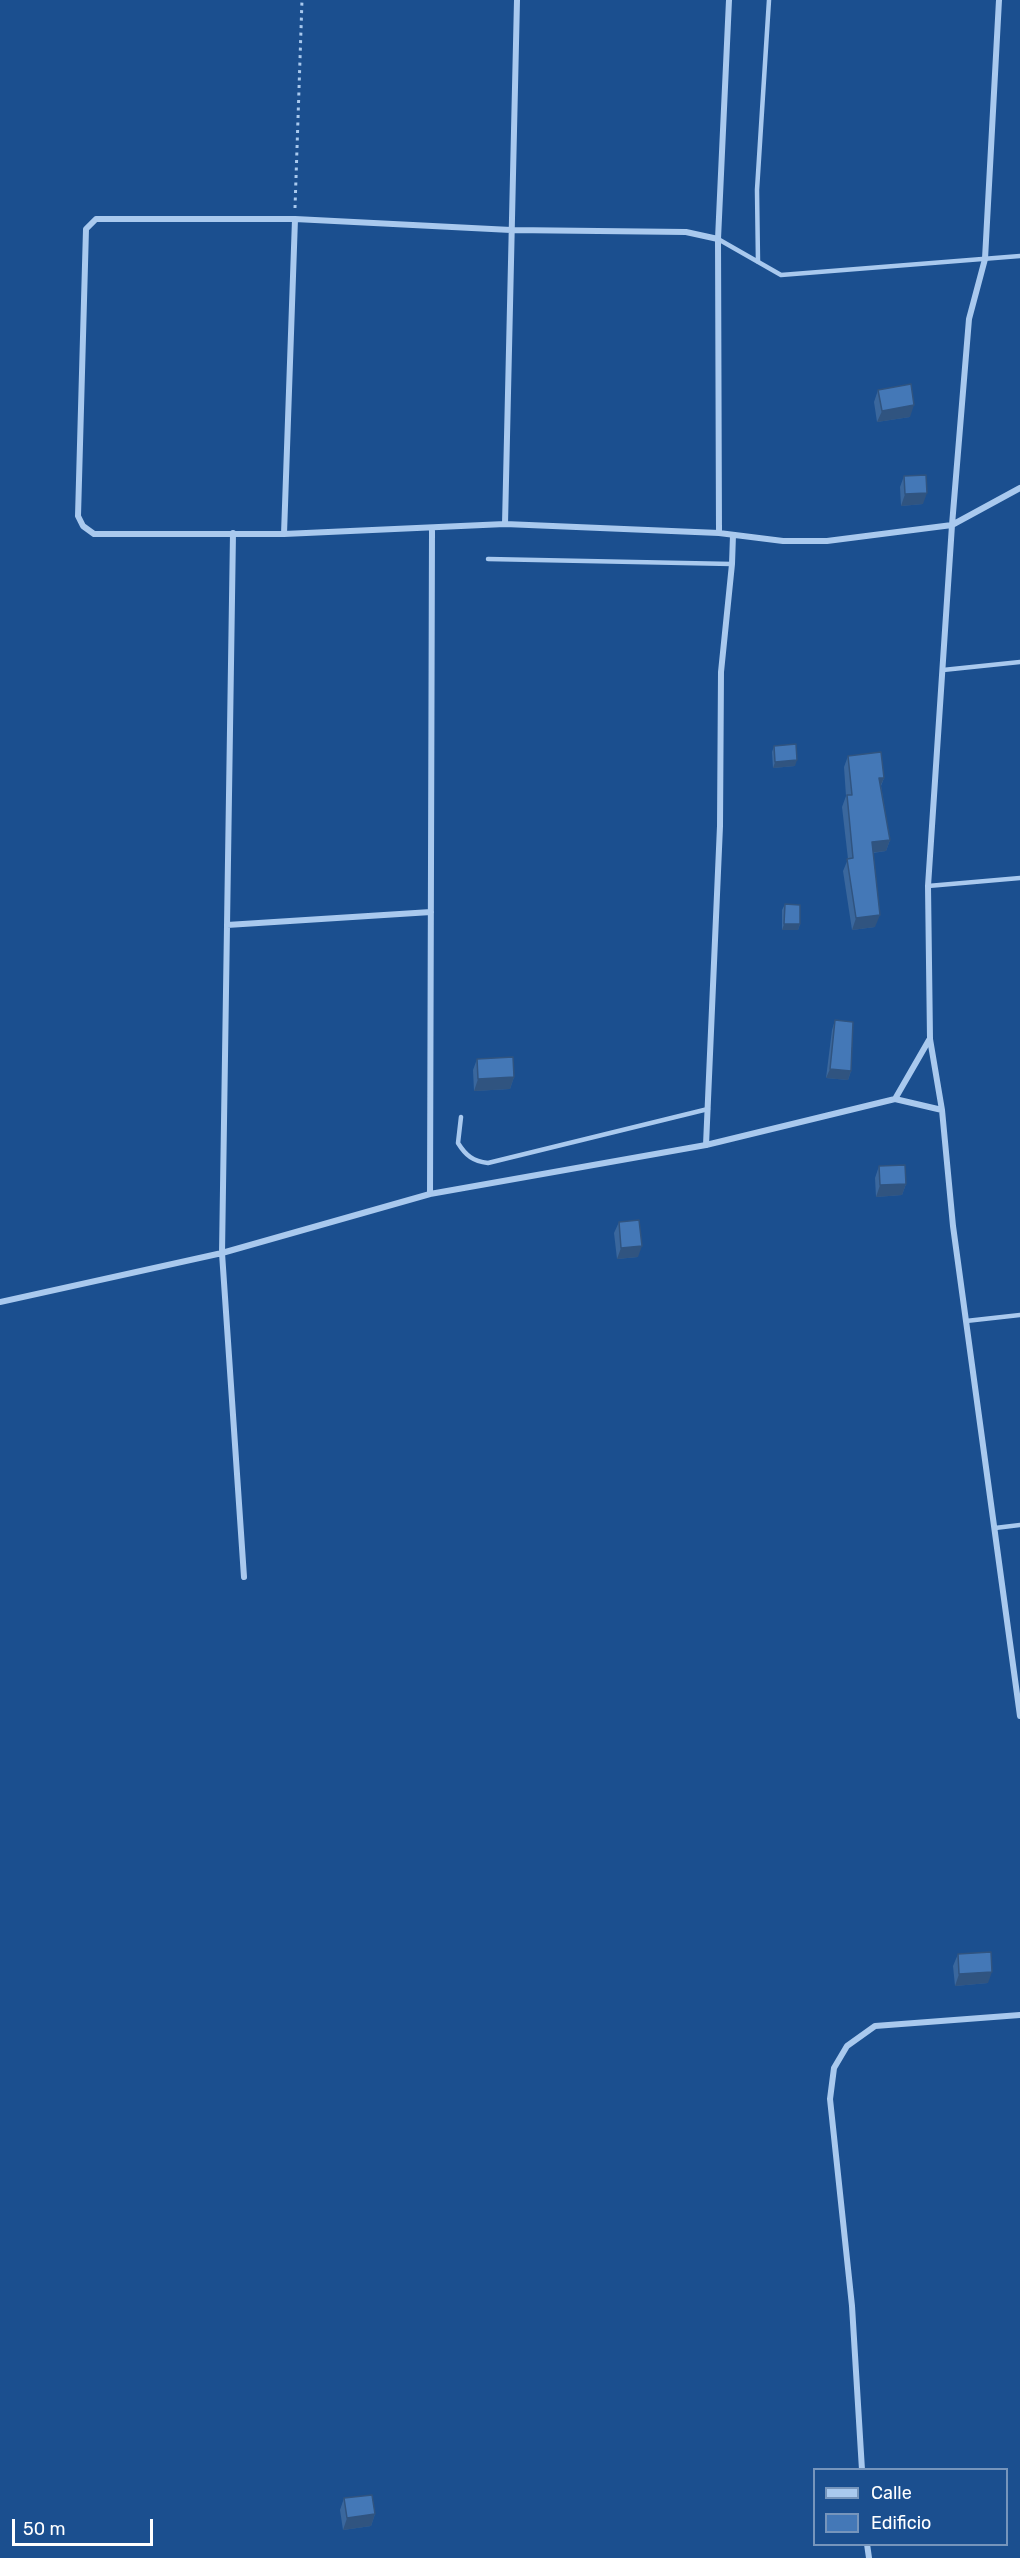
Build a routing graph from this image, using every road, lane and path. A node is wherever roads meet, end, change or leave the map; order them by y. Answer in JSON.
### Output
{"nodes":[{"id":1,"x":302,"y":0,"type":"edge"},
{"id":2,"x":517,"y":0,"type":"edge"},
{"id":3,"x":729,"y":0,"type":"edge"},
{"id":4,"x":769,"y":0,"type":"edge"},
{"id":5,"x":999,"y":0,"type":"edge"},
{"id":6,"x":295,"y":219,"type":"junction"},
{"id":7,"x":511,"y":230,"type":"junction"},
{"id":8,"x":718,"y":239,"type":"junction"},
{"id":9,"x":1020,"y":256,"type":"edge"},
{"id":10,"x":985,"y":259,"type":"junction"},
{"id":11,"x":758,"y":262,"type":"junction"},
{"id":12,"x":1020,"y":488,"type":"edge"},
{"id":13,"x":505,"y":524,"type":"junction"},
{"id":14,"x":952,"y":525,"type":"junction"},
{"id":15,"x":432,"y":528,"type":"junction"},
{"id":16,"x":233,"y":533,"type":"junction"},
{"id":17,"x":719,"y":533,"type":"junction"},
{"id":18,"x":284,"y":534,"type":"junction"},
{"id":19,"x":733,"y":535,"type":"junction"},
{"id":20,"x":489,"y":559,"type":"dead end"},
{"id":21,"x":732,"y":564,"type":"junction"},
{"id":22,"x":1020,"y":662,"type":"edge"},
{"id":23,"x":943,"y":670,"type":"junction"},
{"id":24,"x":1020,"y":878,"type":"edge"},
{"id":25,"x":928,"y":886,"type":"junction"},
{"id":26,"x":431,"y":912,"type":"junction"},
{"id":27,"x":227,"y":925,"type":"junction"},
{"id":28,"x":930,"y":1039,"type":"junction"},
{"id":29,"x":895,"y":1099,"type":"junction"},
{"id":30,"x":708,"y":1109,"type":"junction"},
{"id":31,"x":942,"y":1110,"type":"junction"},
{"id":32,"x":461,"y":1117,"type":"dead end"},
{"id":33,"x":706,"y":1145,"type":"junction"},
{"id":34,"x":430,"y":1194,"type":"junction"},
{"id":35,"x":222,"y":1253,"type":"junction"},
{"id":36,"x":0,"y":1302,"type":"edge"},
{"id":37,"x":1020,"y":1315,"type":"edge"},
{"id":38,"x":966,"y":1321,"type":"junction"},
{"id":39,"x":1020,"y":1525,"type":"edge"},
{"id":40,"x":995,"y":1528,"type":"junction"},
{"id":41,"x":244,"y":1577,"type":"dead end"},
{"id":42,"x":1020,"y":1716,"type":"edge"},
{"id":43,"x":1020,"y":2015,"type":"edge"},
{"id":44,"x":861,"y":2468,"type":"edge"}],
"edges":[{"from":1,"to":6,"type":"path"},
{"from":2,"to":7,"type":"street"},
{"from":3,"to":8,"type":"street"},
{"from":4,"to":11,"type":"lane"},
{"from":5,"to":10,"type":"street"},
{"from":6,"to":7,"type":"street"},
{"from":6,"to":16,"type":"street"},
{"from":6,"to":18,"type":"street"},
{"from":7,"to":8,"type":"street"},
{"from":7,"to":13,"type":"street"},
{"from":8,"to":11,"type":"lane"},
{"from":8,"to":17,"type":"street"},
{"from":9,"to":10,"type":"lane"},
{"from":10,"to":11,"type":"lane"},
{"from":10,"to":14,"type":"street"},
{"from":12,"to":14,"type":"street"},
{"from":13,"to":15,"type":"street"},
{"from":13,"to":17,"type":"street"},
{"from":14,"to":19,"type":"street"},
{"from":14,"to":23,"type":"street"},
{"from":15,"to":18,"type":"street"},
{"from":15,"to":26,"type":"street"},
{"from":16,"to":18,"type":"street"},
{"from":16,"to":27,"type":"street"},
{"from":17,"to":19,"type":"street"},
{"from":19,"to":21,"type":"street"},
{"from":20,"to":21,"type":"lane"},
{"from":21,"to":30,"type":"street"},
{"from":22,"to":23,"type":"lane"},
{"from":23,"to":25,"type":"street"},
{"from":24,"to":25,"type":"lane"},
{"from":25,"to":28,"type":"street"},
{"from":26,"to":27,"type":"street"},
{"from":26,"to":34,"type":"street"},
{"from":27,"to":35,"type":"street"},
{"from":28,"to":29,"type":"street"},
{"from":28,"to":31,"type":"street"},
{"from":29,"to":31,"type":"street"},
{"from":29,"to":33,"type":"street"},
{"from":30,"to":32,"type":"lane"},
{"from":30,"to":33,"type":"street"},
{"from":31,"to":38,"type":"street"},
{"from":33,"to":34,"type":"street"},
{"from":34,"to":35,"type":"street"},
{"from":35,"to":36,"type":"street"},
{"from":35,"to":41,"type":"street"},
{"from":37,"to":38,"type":"lane"},
{"from":38,"to":40,"type":"street"},
{"from":39,"to":40,"type":"lane"},
{"from":40,"to":42,"type":"street"},
{"from":43,"to":44,"type":"street"}]}
